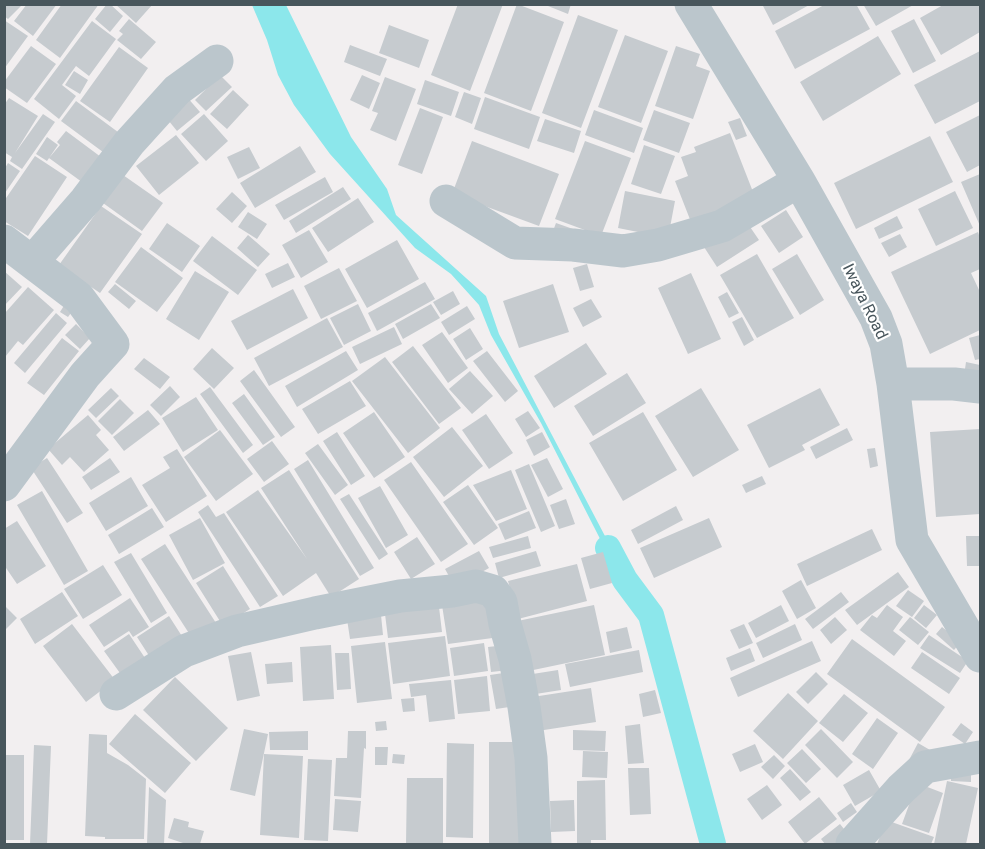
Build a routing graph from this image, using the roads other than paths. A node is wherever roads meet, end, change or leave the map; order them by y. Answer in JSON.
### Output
{"nodes":[{"id":1,"x":692,"y":4,"type":"edge"},
{"id":2,"x":218,"y":62,"type":"dead end"},
{"id":3,"x":799,"y":181,"type":"junction"},
{"id":4,"x":446,"y":201,"type":"dead end"},
{"id":5,"x":4,"y":241,"type":"edge"},
{"id":6,"x":32,"y":262,"type":"junction"},
{"id":7,"x":893,"y":384,"type":"junction"},
{"id":8,"x":981,"y":387,"type":"edge"},
{"id":9,"x":4,"y":485,"type":"edge"},
{"id":10,"x":981,"y":656,"type":"edge"},
{"id":11,"x":116,"y":694,"type":"dead end"},
{"id":12,"x":981,"y":756,"type":"edge"},
{"id":13,"x":535,"y":844,"type":"edge"},
{"id":14,"x":852,"y":844,"type":"edge"}],
"edges":[{"from":1,"to":3,"type":"street","name":"Iwaya Road"},
{"from":2,"to":6,"type":"street"},
{"from":3,"to":4,"type":"street"},
{"from":3,"to":7,"type":"street","name":"Iwaya Road"},
{"from":5,"to":6,"type":"street"},
{"from":6,"to":9,"type":"street"},
{"from":7,"to":8,"type":"street"},
{"from":7,"to":10,"type":"street","name":"Iwaya Road"},
{"from":11,"to":13,"type":"street"},
{"from":12,"to":14,"type":"street"}]}
